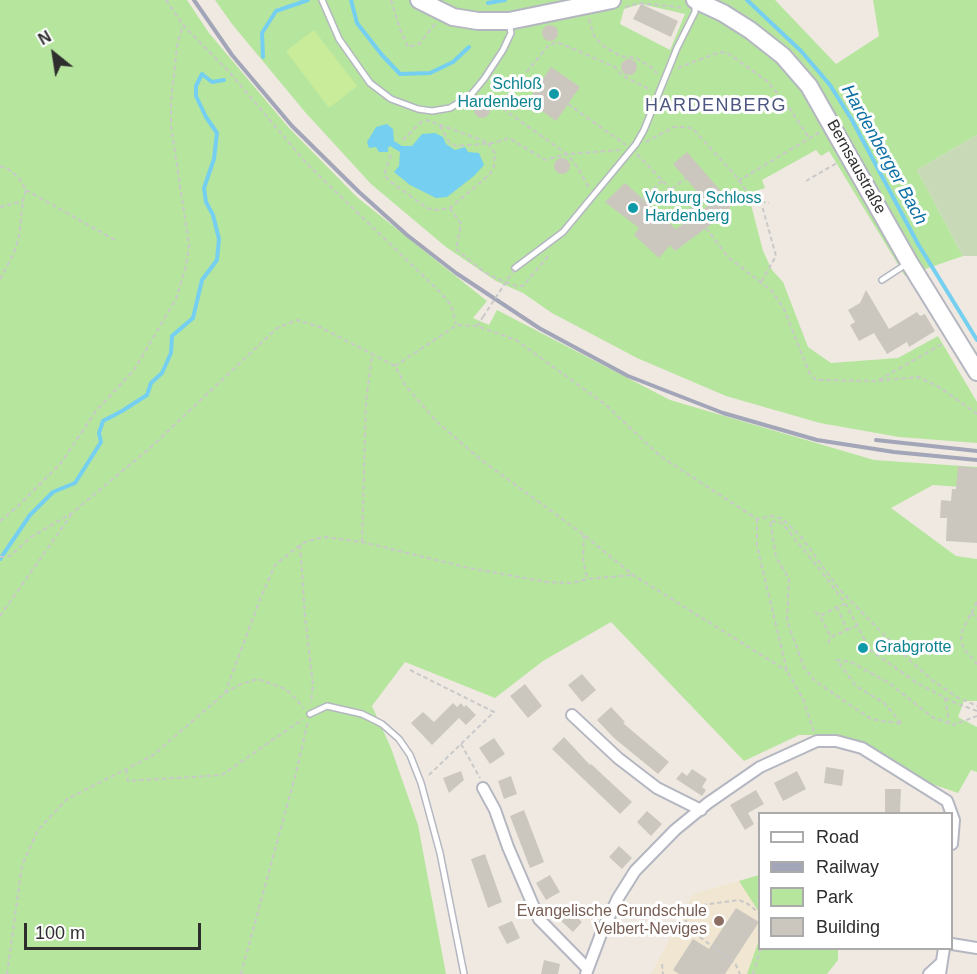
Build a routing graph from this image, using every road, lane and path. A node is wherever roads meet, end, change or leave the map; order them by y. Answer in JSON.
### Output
{"nodes":[{"id":1,"x":166,"y":0,"type":"edge"},
{"id":2,"x":322,"y":0,"type":"edge"},
{"id":3,"x":391,"y":0,"type":"edge"},
{"id":4,"x":419,"y":0,"type":"edge"},
{"id":5,"x":611,"y":0,"type":"edge"},
{"id":6,"x":695,"y":4,"type":"edge"},
{"id":7,"x":585,"y":6,"type":"junction"},
{"id":8,"x":453,"y":16,"type":"junction"},
{"id":9,"x":509,"y":21,"type":"junction"},
{"id":10,"x":183,"y":25,"type":"junction"},
{"id":11,"x":670,"y":69,"type":"junction"},
{"id":12,"x":568,"y":104,"type":"dead end"},
{"id":13,"x":833,"y":125,"type":"junction"},
{"id":14,"x":441,"y":126,"type":"junction"},
{"id":15,"x":809,"y":138,"type":"junction"},
{"id":16,"x":403,"y":140,"type":"dead end"},
{"id":17,"x":487,"y":142,"type":"junction"},
{"id":18,"x":634,"y":146,"type":"junction"},
{"id":19,"x":567,"y":154,"type":"junction"},
{"id":20,"x":391,"y":155,"type":"dead end"},
{"id":21,"x":836,"y":163,"type":"dead end"},
{"id":22,"x":0,"y":166,"type":"edge"},
{"id":23,"x":686,"y":178,"type":"dead end"},
{"id":24,"x":663,"y":180,"type":"junction"},
{"id":25,"x":738,"y":181,"type":"junction"},
{"id":26,"x":806,"y":181,"type":"dead end"},
{"id":27,"x":672,"y":189,"type":"junction"},
{"id":28,"x":26,"y":190,"type":"junction"},
{"id":29,"x":697,"y":192,"type":"dead end"},
{"id":30,"x":593,"y":195,"type":"junction"},
{"id":31,"x":642,"y":199,"type":"dead end"},
{"id":32,"x":704,"y":200,"type":"dead end"},
{"id":33,"x":23,"y":201,"type":"junction"},
{"id":34,"x":684,"y":202,"type":"junction"},
{"id":35,"x":761,"y":202,"type":"junction"},
{"id":36,"x":770,"y":203,"type":"dead end"},
{"id":37,"x":0,"y":207,"type":"edge"},
{"id":38,"x":450,"y":208,"type":"junction"},
{"id":39,"x":691,"y":210,"type":"junction"},
{"id":40,"x":695,"y":215,"type":"dead end"},
{"id":41,"x":706,"y":228,"type":"dead end"},
{"id":42,"x":556,"y":237,"type":"junction"},
{"id":43,"x":115,"y":240,"type":"dead end"},
{"id":44,"x":909,"y":262,"type":"junction"},
{"id":45,"x":515,"y":268,"type":"joint"},
{"id":46,"x":0,"y":279,"type":"edge"},
{"id":47,"x":882,"y":280,"type":"dead end"},
{"id":48,"x":760,"y":282,"type":"junction"},
{"id":49,"x":457,"y":325,"type":"junction"},
{"id":50,"x":477,"y":326,"type":"junction"},
{"id":51,"x":955,"y":337,"type":"junction"},
{"id":52,"x":373,"y":355,"type":"junction"},
{"id":53,"x":395,"y":366,"type":"junction"},
{"id":54,"x":977,"y":372,"type":"edge"},
{"id":55,"x":876,"y":381,"type":"junction"},
{"id":56,"x":977,"y":414,"type":"edge"},
{"id":57,"x":72,"y":513,"type":"junction"},
{"id":58,"x":757,"y":519,"type":"junction"},
{"id":59,"x":0,"y":521,"type":"edge"},
{"id":60,"x":584,"y":535,"type":"junction"},
{"id":61,"x":362,"y":542,"type":"junction"},
{"id":62,"x":300,"y":545,"type":"junction"},
{"id":63,"x":0,"y":557,"type":"edge"},
{"id":64,"x":633,"y":575,"type":"junction"},
{"id":65,"x":587,"y":579,"type":"junction"},
{"id":66,"x":977,"y":602,"type":"edge"},
{"id":67,"x":845,"y":603,"type":"junction"},
{"id":68,"x":837,"y":607,"type":"junction"},
{"id":69,"x":815,"y":612,"type":"dead end"},
{"id":70,"x":971,"y":613,"type":"junction"},
{"id":71,"x":0,"y":616,"type":"edge"},
{"id":72,"x":820,"y":616,"type":"junction"},
{"id":73,"x":977,"y":619,"type":"edge"},
{"id":74,"x":857,"y":626,"type":"junction"},
{"id":75,"x":847,"y":630,"type":"junction"},
{"id":76,"x":831,"y":637,"type":"junction"},
{"id":77,"x":828,"y":643,"type":"dead end"},
{"id":78,"x":977,"y":664,"type":"edge"},
{"id":79,"x":410,"y":670,"type":"dead end"},
{"id":80,"x":787,"y":671,"type":"junction"},
{"id":81,"x":225,"y":693,"type":"junction"},
{"id":82,"x":945,"y":698,"type":"junction"},
{"id":83,"x":977,"y":706,"type":"edge"},
{"id":84,"x":977,"y":711,"type":"edge"},
{"id":85,"x":310,"y":714,"type":"junction"},
{"id":86,"x":572,"y":715,"type":"dead end"},
{"id":87,"x":977,"y":716,"type":"edge"},
{"id":88,"x":949,"y":723,"type":"junction"},
{"id":89,"x":817,"y":741,"type":"junction"},
{"id":90,"x":461,"y":744,"type":"junction"},
{"id":91,"x":126,"y":770,"type":"junction"},
{"id":92,"x":421,"y":783,"type":"junction"},
{"id":93,"x":483,"y":788,"type":"joint"},
{"id":94,"x":701,"y":810,"type":"junction"},
{"id":95,"x":951,"y":812,"type":"edge"},
{"id":96,"x":680,"y":908,"type":"dead end"},
{"id":97,"x":758,"y":913,"type":"edge"},
{"id":98,"x":685,"y":920,"type":"dead end"},
{"id":99,"x":953,"y":944,"type":"edge"},
{"id":100,"x":977,"y":948,"type":"edge"},
{"id":101,"x":760,"y":950,"type":"edge"},
{"id":102,"x":944,"y":950,"type":"edge"},
{"id":103,"x":662,"y":964,"type":"dead end"},
{"id":104,"x":940,"y":969,"type":"edge"},
{"id":105,"x":586,"y":971,"type":"edge"},
{"id":106,"x":7,"y":974,"type":"edge"},
{"id":107,"x":241,"y":974,"type":"edge"},
{"id":108,"x":464,"y":974,"type":"edge"},
{"id":109,"x":663,"y":974,"type":"edge"},
{"id":110,"x":740,"y":974,"type":"edge"},
{"id":111,"x":753,"y":974,"type":"edge"},
{"id":112,"x":929,"y":974,"type":"edge"}],
"edges":[{"from":1,"to":10,"type":"path"},
{"from":2,"to":9,"type":"lane"},
{"from":3,"to":8,"type":"path"},
{"from":4,"to":8,"type":"main road"},
{"from":5,"to":6,"type":"path"},
{"from":5,"to":7,"type":"main road"},
{"from":6,"to":11,"type":"lane"},
{"from":6,"to":13,"type":"main road","name":"Bernsaustraße"},
{"from":7,"to":9,"type":"main road"},
{"from":7,"to":19,"type":"path"},
{"from":8,"to":9,"type":"main road"},
{"from":10,"to":49,"type":"path"},
{"from":10,"to":59,"type":"path"},
{"from":11,"to":15,"type":"path"},
{"from":11,"to":18,"type":"lane"},
{"from":12,"to":18,"type":"path"},
{"from":13,"to":15,"type":"path"},
{"from":13,"to":44,"type":"main road","name":"Bernsaustraße"},
{"from":14,"to":16,"type":"path"},
{"from":14,"to":17,"type":"path"},
{"from":14,"to":17,"type":"path"},
{"from":15,"to":25,"type":"path"},
{"from":17,"to":19,"type":"path"},
{"from":17,"to":38,"type":"path"},
{"from":18,"to":19,"type":"path"},
{"from":18,"to":24,"type":"path"},
{"from":18,"to":25,"type":"path"},
{"from":18,"to":30,"type":"lane"},
{"from":19,"to":30,"type":"path"},
{"from":20,"to":38,"type":"path"},
{"from":21,"to":26,"type":"path"},
{"from":22,"to":28,"type":"path"},
{"from":23,"to":27,"type":"path"},
{"from":24,"to":27,"type":"path"},
{"from":24,"to":31,"type":"path"},
{"from":25,"to":35,"type":"path"},
{"from":27,"to":34,"type":"path"},
{"from":28,"to":33,"type":"path"},
{"from":28,"to":43,"type":"path"},
{"from":29,"to":34,"type":"path"},
{"from":30,"to":42,"type":"lane"},
{"from":32,"to":39,"type":"path"},
{"from":33,"to":37,"type":"path"},
{"from":33,"to":46,"type":"path"},
{"from":34,"to":39,"type":"path"},
{"from":35,"to":36,"type":"path"},
{"from":35,"to":48,"type":"path"},
{"from":38,"to":42,"type":"path"},
{"from":39,"to":40,"type":"path"},
{"from":41,"to":48,"type":"path"},
{"from":42,"to":45,"type":"lane"},
{"from":44,"to":47,"type":"lane"},
{"from":44,"to":51,"type":"main road","name":"Bernsaustraße"},
{"from":45,"to":50,"type":"path","bridge":true},
{"from":48,"to":55,"type":"path"},
{"from":49,"to":50,"type":"path"},
{"from":49,"to":53,"type":"path"},
{"from":50,"to":58,"type":"path"},
{"from":51,"to":54,"type":"main road","name":"Bernsaustraße"},
{"from":51,"to":55,"type":"path"},
{"from":52,"to":53,"type":"path"},
{"from":52,"to":57,"type":"path"},
{"from":52,"to":61,"type":"path"},
{"from":53,"to":60,"type":"path"},
{"from":55,"to":56,"type":"path"},
{"from":57,"to":63,"type":"path"},
{"from":57,"to":71,"type":"path"},
{"from":58,"to":80,"type":"path"},
{"from":58,"to":83,"type":"path"},
{"from":60,"to":64,"type":"path"},
{"from":60,"to":65,"type":"path"},
{"from":61,"to":62,"type":"path"},
{"from":61,"to":65,"type":"path"},
{"from":62,"to":81,"type":"path"},
{"from":62,"to":85,"type":"path"},
{"from":64,"to":65,"type":"path"},
{"from":64,"to":80,"type":"path"},
{"from":66,"to":70,"type":"path"},
{"from":67,"to":68,"type":"path"},
{"from":67,"to":74,"type":"path"},
{"from":67,"to":88,"type":"path"},
{"from":68,"to":72,"type":"path"},
{"from":68,"to":75,"type":"path"},
{"from":69,"to":72,"type":"path"},
{"from":70,"to":73,"type":"path"},
{"from":70,"to":78,"type":"path"},
{"from":72,"to":76,"type":"path"},
{"from":74,"to":75,"type":"path"},
{"from":74,"to":82,"type":"path"},
{"from":75,"to":76,"type":"path"},
{"from":76,"to":77,"type":"path"},
{"from":79,"to":90,"type":"path"},
{"from":80,"to":89,"type":"path"},
{"from":81,"to":85,"type":"path"},
{"from":81,"to":91,"type":"path"},
{"from":82,"to":84,"type":"path"},
{"from":82,"to":88,"type":"path"},
{"from":85,"to":91,"type":"path"},
{"from":85,"to":92,"type":"lane"},
{"from":85,"to":107,"type":"path"},
{"from":86,"to":94,"type":"street"},
{"from":87,"to":88,"type":"path"},
{"from":89,"to":94,"type":"street"},
{"from":89,"to":95,"type":"street"},
{"from":90,"to":92,"type":"path"},
{"from":90,"to":93,"type":"path"},
{"from":91,"to":106,"type":"path"},
{"from":92,"to":108,"type":"lane"},
{"from":93,"to":105,"type":"street"},
{"from":94,"to":105,"type":"street"},
{"from":96,"to":97,"type":"path"},
{"from":98,"to":110,"type":"path"},
{"from":99,"to":100,"type":"street"},
{"from":101,"to":111,"type":"path"},
{"from":102,"to":104,"type":"street"},
{"from":103,"to":109,"type":"path"},
{"from":104,"to":112,"type":"street"}]}
